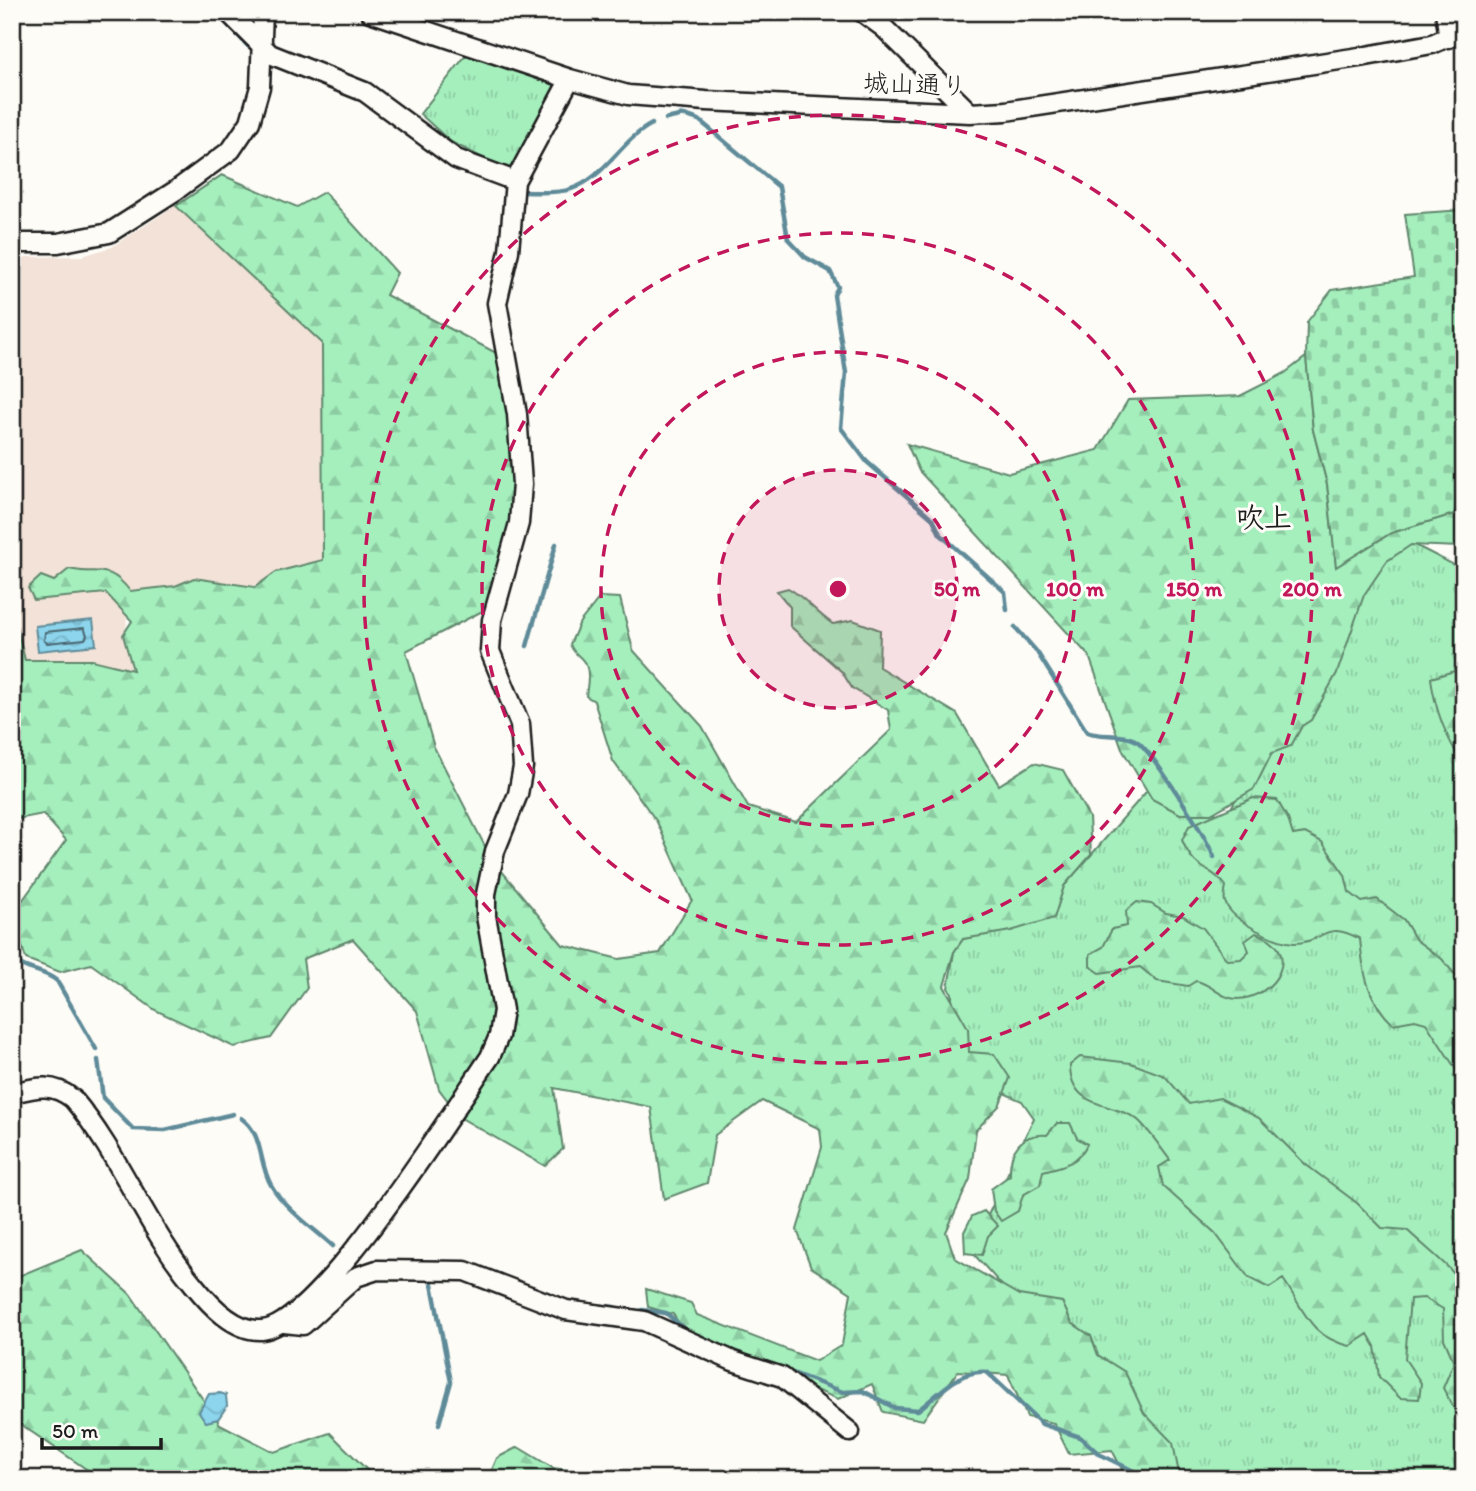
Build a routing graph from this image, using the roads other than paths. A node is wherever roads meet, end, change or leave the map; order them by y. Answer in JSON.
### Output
{"nodes":[{"id":1,"x":228,"y":12,"type":"edge"},
{"id":2,"x":263,"y":12,"type":"edge"},
{"id":3,"x":370,"y":12,"type":"edge"},
{"id":4,"x":862,"y":12,"type":"edge"},
{"id":5,"x":1445,"y":12,"type":"edge"},
{"id":6,"x":1457,"y":34,"type":"edge"},
{"id":7,"x":262,"y":49,"type":"junction"},
{"id":8,"x":570,"y":79,"type":"junction"},
{"id":9,"x":970,"y":113,"type":"junction"},
{"id":10,"x":515,"y":181,"type":"junction"},
{"id":11,"x":12,"y":243,"type":"edge"},
{"id":12,"x":12,"y":1093,"type":"edge"},
{"id":13,"x":284,"y":1324,"type":"junction"},
{"id":14,"x":850,"y":1432,"type":"dead end"}],
"edges":[{"from":1,"to":7,"type":"street"},
{"from":2,"to":7,"type":"street"},
{"from":3,"to":8,"type":"street","name":"城山通り"},
{"from":4,"to":9,"type":"street"},
{"from":5,"to":6,"type":"street"},
{"from":6,"to":9,"type":"street","name":"城山通り"},
{"from":7,"to":10,"type":"street"},
{"from":7,"to":11,"type":"street"},
{"from":8,"to":9,"type":"street","name":"城山通り"},
{"from":8,"to":10,"type":"street"},
{"from":10,"to":13,"type":"street"},
{"from":12,"to":13,"type":"street"},
{"from":13,"to":14,"type":"street"}]}
